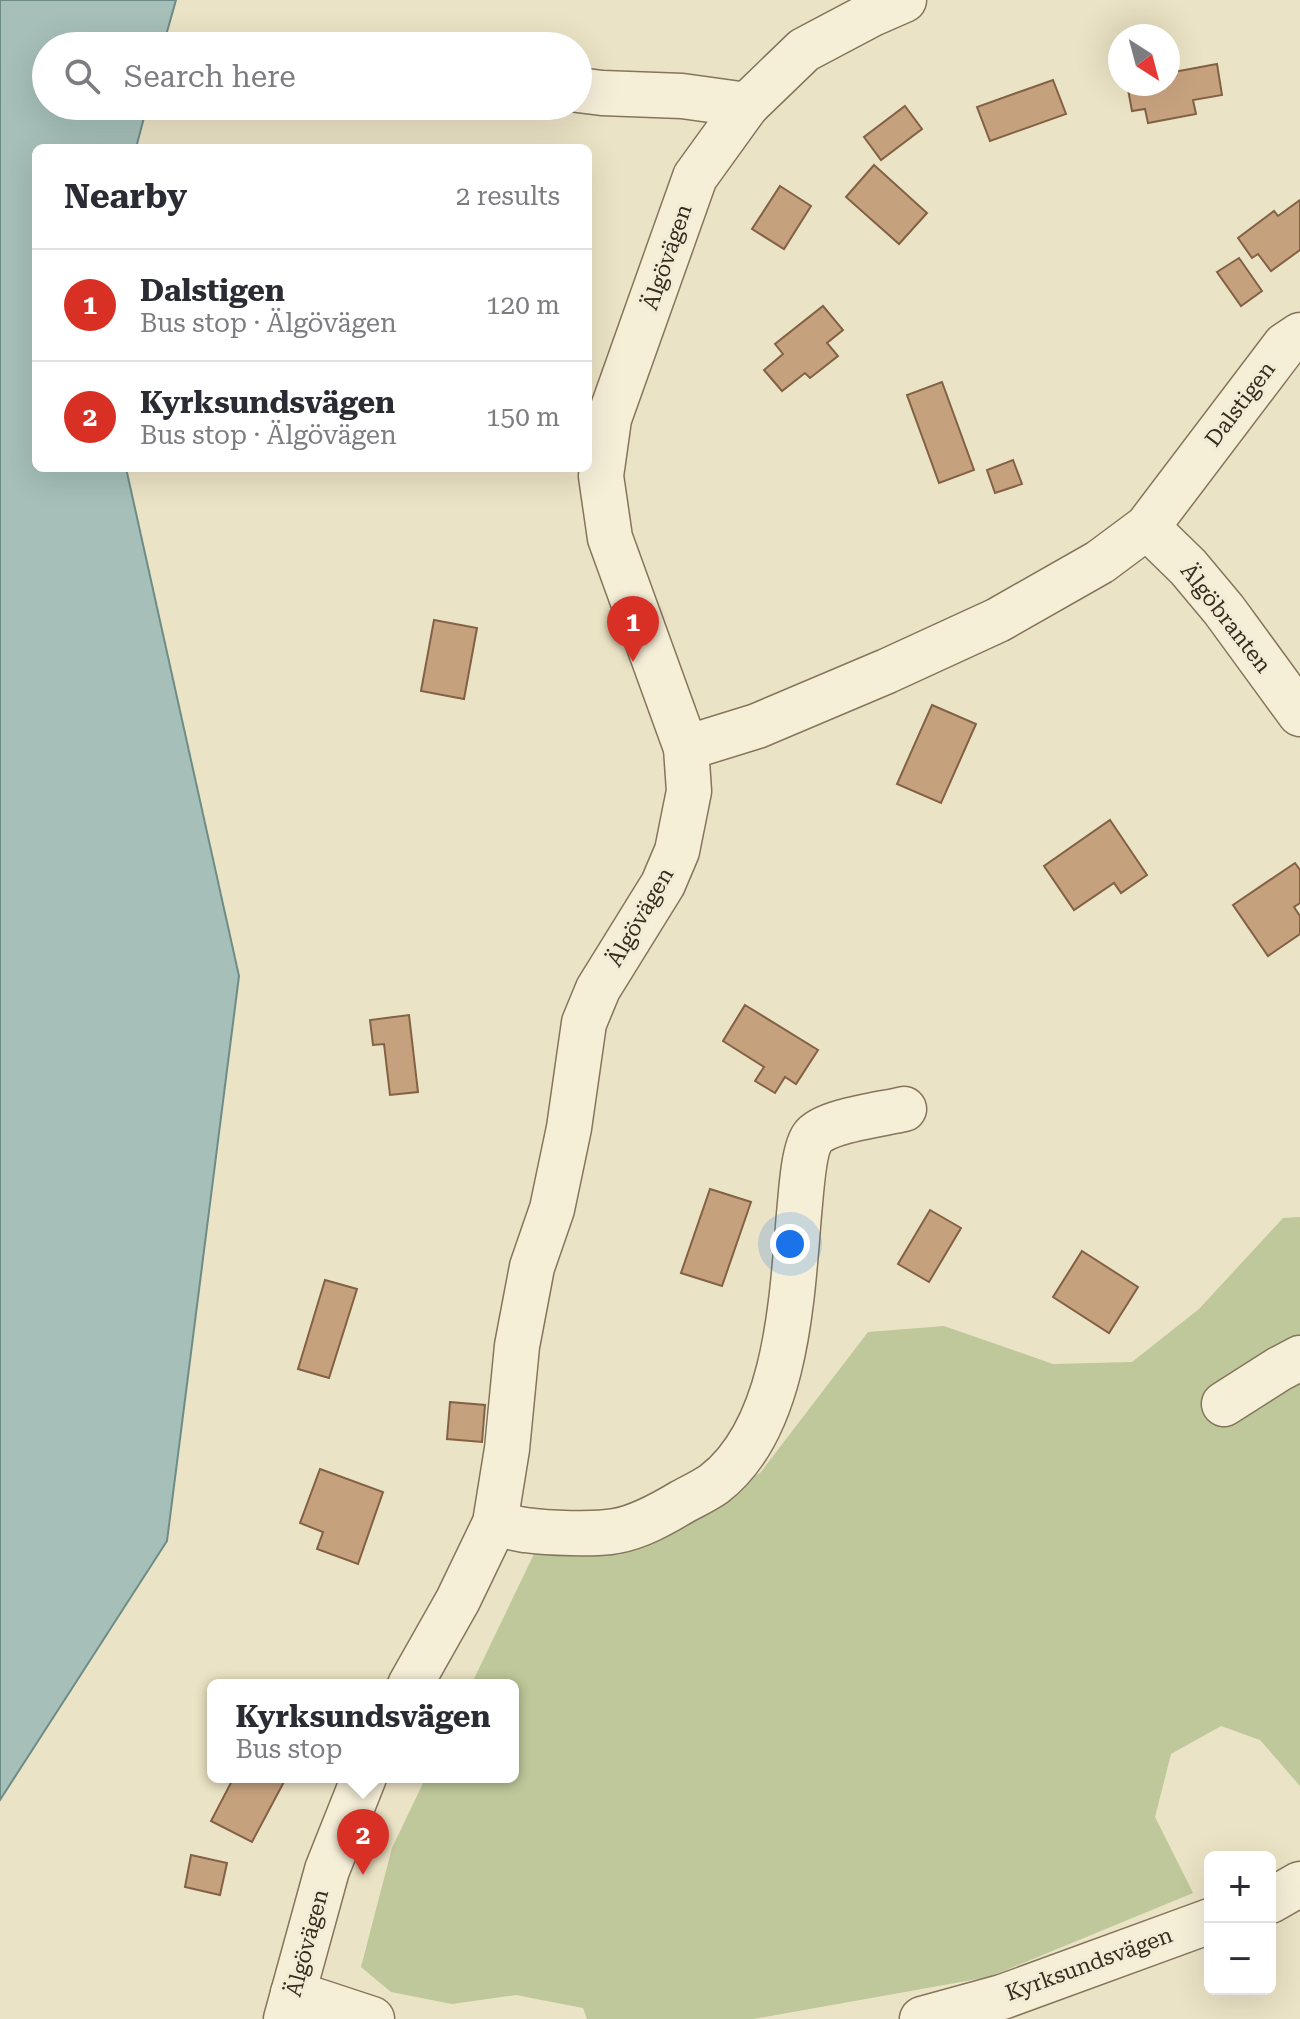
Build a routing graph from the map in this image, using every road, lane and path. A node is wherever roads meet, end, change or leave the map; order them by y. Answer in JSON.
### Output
{"nodes":[{"id":1,"x":904,"y":0,"type":"edge"},
{"id":2,"x":592,"y":92,"type":"edge"},
{"id":3,"x":747,"y":105,"type":"junction"},
{"id":4,"x":1300,"y":335,"type":"edge"},
{"id":5,"x":1147,"y":527,"type":"junction"},
{"id":6,"x":1293,"y":692,"type":"edge"},
{"id":7,"x":686,"y":748,"type":"junction"},
{"id":8,"x":904,"y":1109,"type":"dead end"},
{"id":9,"x":1300,"y":1358,"type":"edge"},
{"id":10,"x":1224,"y":1404,"type":"dead end"},
{"id":11,"x":495,"y":1523,"type":"junction"},
{"id":12,"x":413,"y":1679,"type":"edge"},
{"id":13,"x":362,"y":1783,"type":"edge"},
{"id":14,"x":1300,"y":1884,"type":"edge"},
{"id":15,"x":1276,"y":1900,"type":"edge"},
{"id":16,"x":1205,"y":1923,"type":"edge"},
{"id":17,"x":290,"y":2006,"type":"edge"},
{"id":18,"x":372,"y":2019,"type":"edge"},
{"id":19,"x":922,"y":2019,"type":"edge"}],
"edges":[{"from":1,"to":3,"type":"street","name":"Älgövägen"},
{"from":2,"to":3,"type":"street"},
{"from":3,"to":7,"type":"street","name":"Älgövägen"},
{"from":4,"to":5,"type":"street","name":"Dalstigen"},
{"from":5,"to":6,"type":"street","name":"Älgöbranten"},
{"from":5,"to":7,"type":"street","name":"Dalstigen"},
{"from":7,"to":11,"type":"street","name":"Älgövägen"},
{"from":8,"to":11,"type":"street"},
{"from":9,"to":10,"type":"street"},
{"from":11,"to":12,"type":"street","name":"Älgövägen"},
{"from":13,"to":17,"type":"street","name":"Älgövägen"},
{"from":14,"to":15,"type":"street"},
{"from":16,"to":19,"type":"street","name":"Kyrksundsvägen"},
{"from":17,"to":18,"type":"street"}]}
